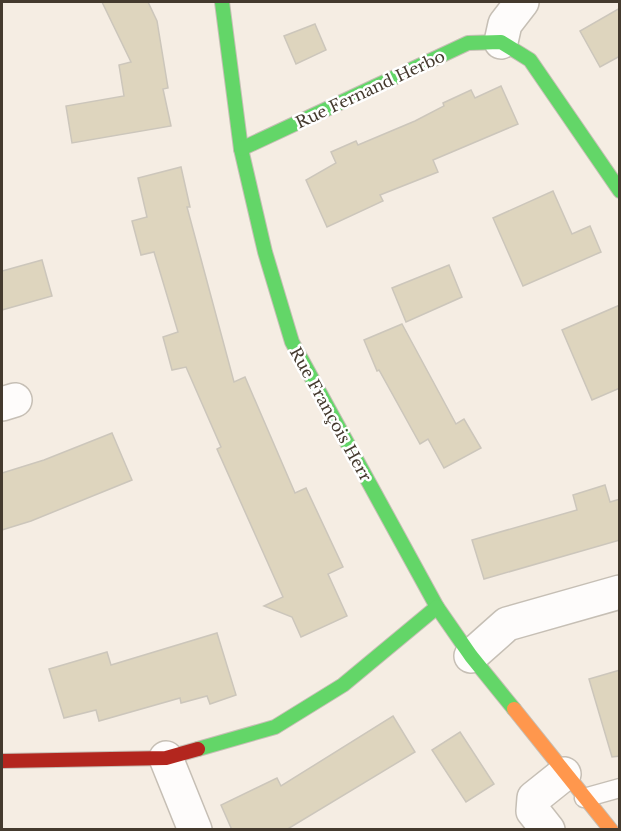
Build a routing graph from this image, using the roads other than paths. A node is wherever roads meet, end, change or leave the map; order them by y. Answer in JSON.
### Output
{"nodes":[{"id":1,"x":222,"y":2,"type":"edge"},
{"id":2,"x":522,"y":2,"type":"edge"},
{"id":3,"x":501,"y":42,"type":"junction"},
{"id":4,"x":241,"y":149,"type":"junction"},
{"id":5,"x":620,"y":191,"type":"edge"},
{"id":6,"x":620,"y":592,"type":"edge"},
{"id":7,"x":437,"y":607,"type":"junction"},
{"id":8,"x":471,"y":656,"type":"junction"},
{"id":9,"x":166,"y":758,"type":"junction"},
{"id":10,"x":2,"y":761,"type":"edge"},
{"id":11,"x":574,"y":786,"type":"junction"},
{"id":12,"x":620,"y":788,"type":"edge"},
{"id":13,"x":195,"y":830,"type":"edge"},
{"id":14,"x":548,"y":830,"type":"edge"},
{"id":15,"x":611,"y":830,"type":"edge"}],
"edges":[{"from":1,"to":4,"type":"street","name":"Rue François Herr"},
{"from":2,"to":3,"type":"street"},
{"from":3,"to":4,"type":"street","name":"Rue Fernand Herbo"},
{"from":3,"to":5,"type":"street"},
{"from":4,"to":7,"type":"street","name":"Rue François Herr"},
{"from":6,"to":8,"type":"street"},
{"from":7,"to":8,"type":"street","name":"Rue François Herr"},
{"from":7,"to":9,"type":"street"},
{"from":8,"to":11,"type":"street","name":"Rue François Herr"},
{"from":9,"to":10,"type":"street"},
{"from":9,"to":13,"type":"street"},
{"from":11,"to":12,"type":"lane"},
{"from":11,"to":14,"type":"street"},
{"from":11,"to":15,"type":"street","name":"Rue François Herr"}]}
